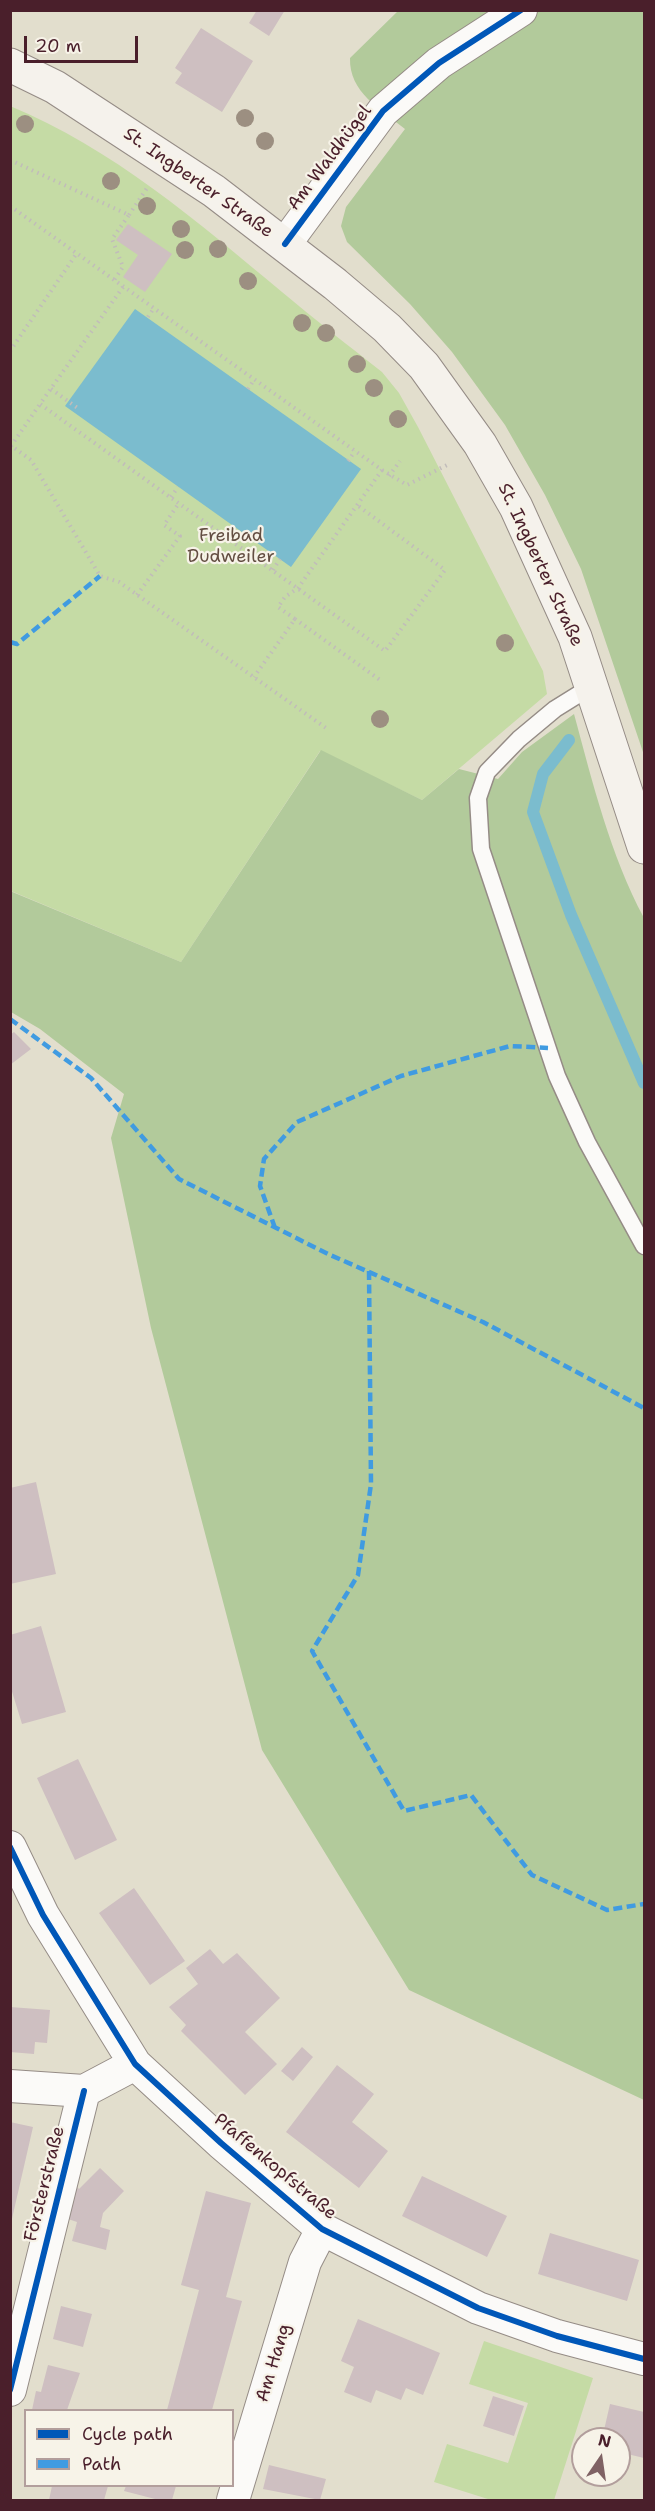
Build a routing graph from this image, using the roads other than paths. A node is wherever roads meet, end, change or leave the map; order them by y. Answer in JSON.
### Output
{"nodes":[{"id":1,"x":520,"y":10,"type":"edge"},
{"id":2,"x":10,"y":65,"type":"edge"},
{"id":3,"x":285,"y":244,"type":"junction"},
{"id":4,"x":592,"y":686,"type":"junction"},
{"id":5,"x":645,"y":847,"type":"edge"},
{"id":6,"x":645,"y":1246,"type":"edge"},
{"id":7,"x":10,"y":1847,"type":"edge"},
{"id":8,"x":135,"y":2064,"type":"junction"},
{"id":9,"x":10,"y":2086,"type":"edge"},
{"id":10,"x":84,"y":2091,"type":"junction"},
{"id":11,"x":322,"y":2229,"type":"junction"},
{"id":12,"x":645,"y":2359,"type":"edge"},
{"id":13,"x":10,"y":2390,"type":"edge"},
{"id":14,"x":233,"y":2500,"type":"edge"}],
"edges":[{"from":1,"to":3,"type":"street","name":"Am Waldhügel"},
{"from":2,"to":3,"type":"main road","name":"St. Ingberter Straße"},
{"from":3,"to":4,"type":"main road","name":"St. Ingberter Straße"},
{"from":4,"to":5,"type":"main road","name":"St. Ingberter Straße"},
{"from":4,"to":6,"type":"lane"},
{"from":7,"to":8,"type":"street","name":"Pfaffenkopfstraße"},
{"from":8,"to":10,"type":"street"},
{"from":8,"to":11,"type":"street","name":"Pfaffenkopfstraße"},
{"from":9,"to":10,"type":"street"},
{"from":10,"to":13,"type":"street","name":"Försterstraße"},
{"from":11,"to":12,"type":"street","name":"Pfaffenkopfstraße"},
{"from":11,"to":14,"type":"street","name":"Am Hang"}]}
